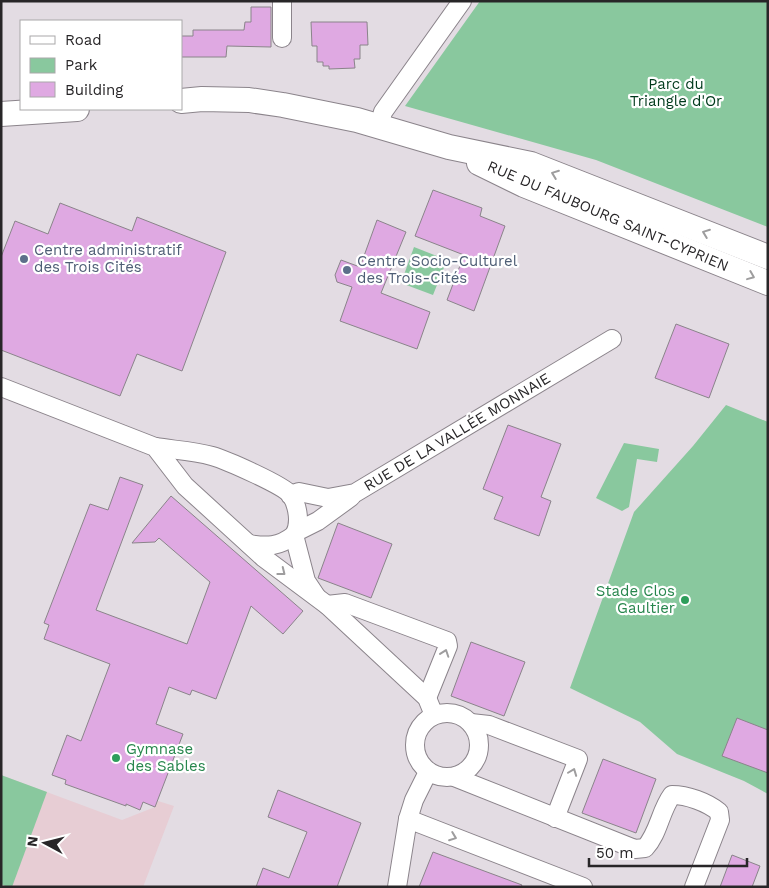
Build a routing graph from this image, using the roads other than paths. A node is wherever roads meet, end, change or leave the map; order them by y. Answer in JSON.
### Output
{"nodes":[{"id":1,"x":282,"y":1,"type":"edge"},
{"id":2,"x":462,"y":1,"type":"edge"},
{"id":3,"x":282,"y":38,"type":"dead end"},
{"id":4,"x":182,"y":101,"type":"edge"},
{"id":5,"x":62,"y":110,"type":"edge"},
{"id":6,"x":1,"y":114,"type":"edge"},
{"id":7,"x":379,"y":126,"type":"junction"},
{"id":8,"x":448,"y":148,"type":"junction"},
{"id":9,"x":768,"y":257,"type":"edge"},
{"id":10,"x":768,"y":282,"type":"edge"},
{"id":11,"x":612,"y":339,"type":"dead end"},
{"id":12,"x":1,"y":387,"type":"edge"},
{"id":13,"x":155,"y":447,"type":"junction"},
{"id":14,"x":202,"y":454,"type":"junction"},
{"id":15,"x":184,"y":486,"type":"junction"},
{"id":16,"x":355,"y":493,"type":"junction"},
{"id":17,"x":290,"y":495,"type":"junction"},
{"id":18,"x":295,"y":534,"type":"junction"},
{"id":19,"x":249,"y":544,"type":"junction"},
{"id":20,"x":322,"y":600,"type":"junction"},
{"id":21,"x":427,"y":698,"type":"junction"},
{"id":22,"x":434,"y":716,"type":"junction"},
{"id":23,"x":471,"y":723,"type":"junction"},
{"id":24,"x":428,"y":772,"type":"junction"},
{"id":25,"x":454,"y":777,"type":"junction"},
{"id":26,"x":555,"y":818,"type":"junction"},
{"id":27,"x":408,"y":819,"type":"junction"},
{"id":28,"x":396,"y":887,"type":"edge"},
{"id":29,"x":583,"y":887,"type":"edge"},
{"id":30,"x":694,"y":887,"type":"edge"}],
"edges":[{"from":1,"to":3,"type":"street"},
{"from":2,"to":7,"type":"street"},
{"from":4,"to":7,"type":"street","name":"RUE DU FAUBOURG SAINT-CYPRIEN"},
{"from":5,"to":6,"type":"street"},
{"from":7,"to":8,"type":"street","name":"RUE DU FAUBOURG SAINT-CYPRIEN"},
{"from":9,"to":8,"type":"street","name":"RUE DU FAUBOURG SAINT-CYPRIEN","one_way":true},
{"from":8,"to":10,"type":"street","name":"RUE DU FAUBOURG SAINT-CYPRIEN","one_way":true},
{"from":11,"to":16,"type":"street","name":"RUE DE LA VALLÉE MONNAIE"},
{"from":12,"to":13,"type":"street"},
{"from":13,"to":14,"type":"street"},
{"from":13,"to":15,"type":"street"},
{"from":14,"to":15,"type":"street"},
{"from":14,"to":17,"type":"street"},
{"from":15,"to":19,"type":"street"},
{"from":16,"to":17,"type":"street","name":"RUE DE LA VALLÉE MONNAIE"},
{"from":16,"to":18,"type":"street"},
{"from":17,"to":18,"type":"street"},
{"from":18,"to":19,"type":"street"},
{"from":18,"to":20,"type":"street"},
{"from":19,"to":20,"type":"street","one_way":true},
{"from":20,"to":21,"type":"street"},
{"from":21,"to":20,"type":"street","one_way":true},
{"from":21,"to":22,"type":"street"},
{"from":22,"to":23,"type":"street"},
{"from":22,"to":24,"type":"street"},
{"from":23,"to":25,"type":"street"},
{"from":26,"to":23,"type":"street","one_way":true},
{"from":24,"to":25,"type":"street"},
{"from":24,"to":27,"type":"street"},
{"from":25,"to":26,"type":"street"},
{"from":26,"to":30,"type":"street"},
{"from":27,"to":28,"type":"street"},
{"from":27,"to":29,"type":"street","one_way":true}]}
